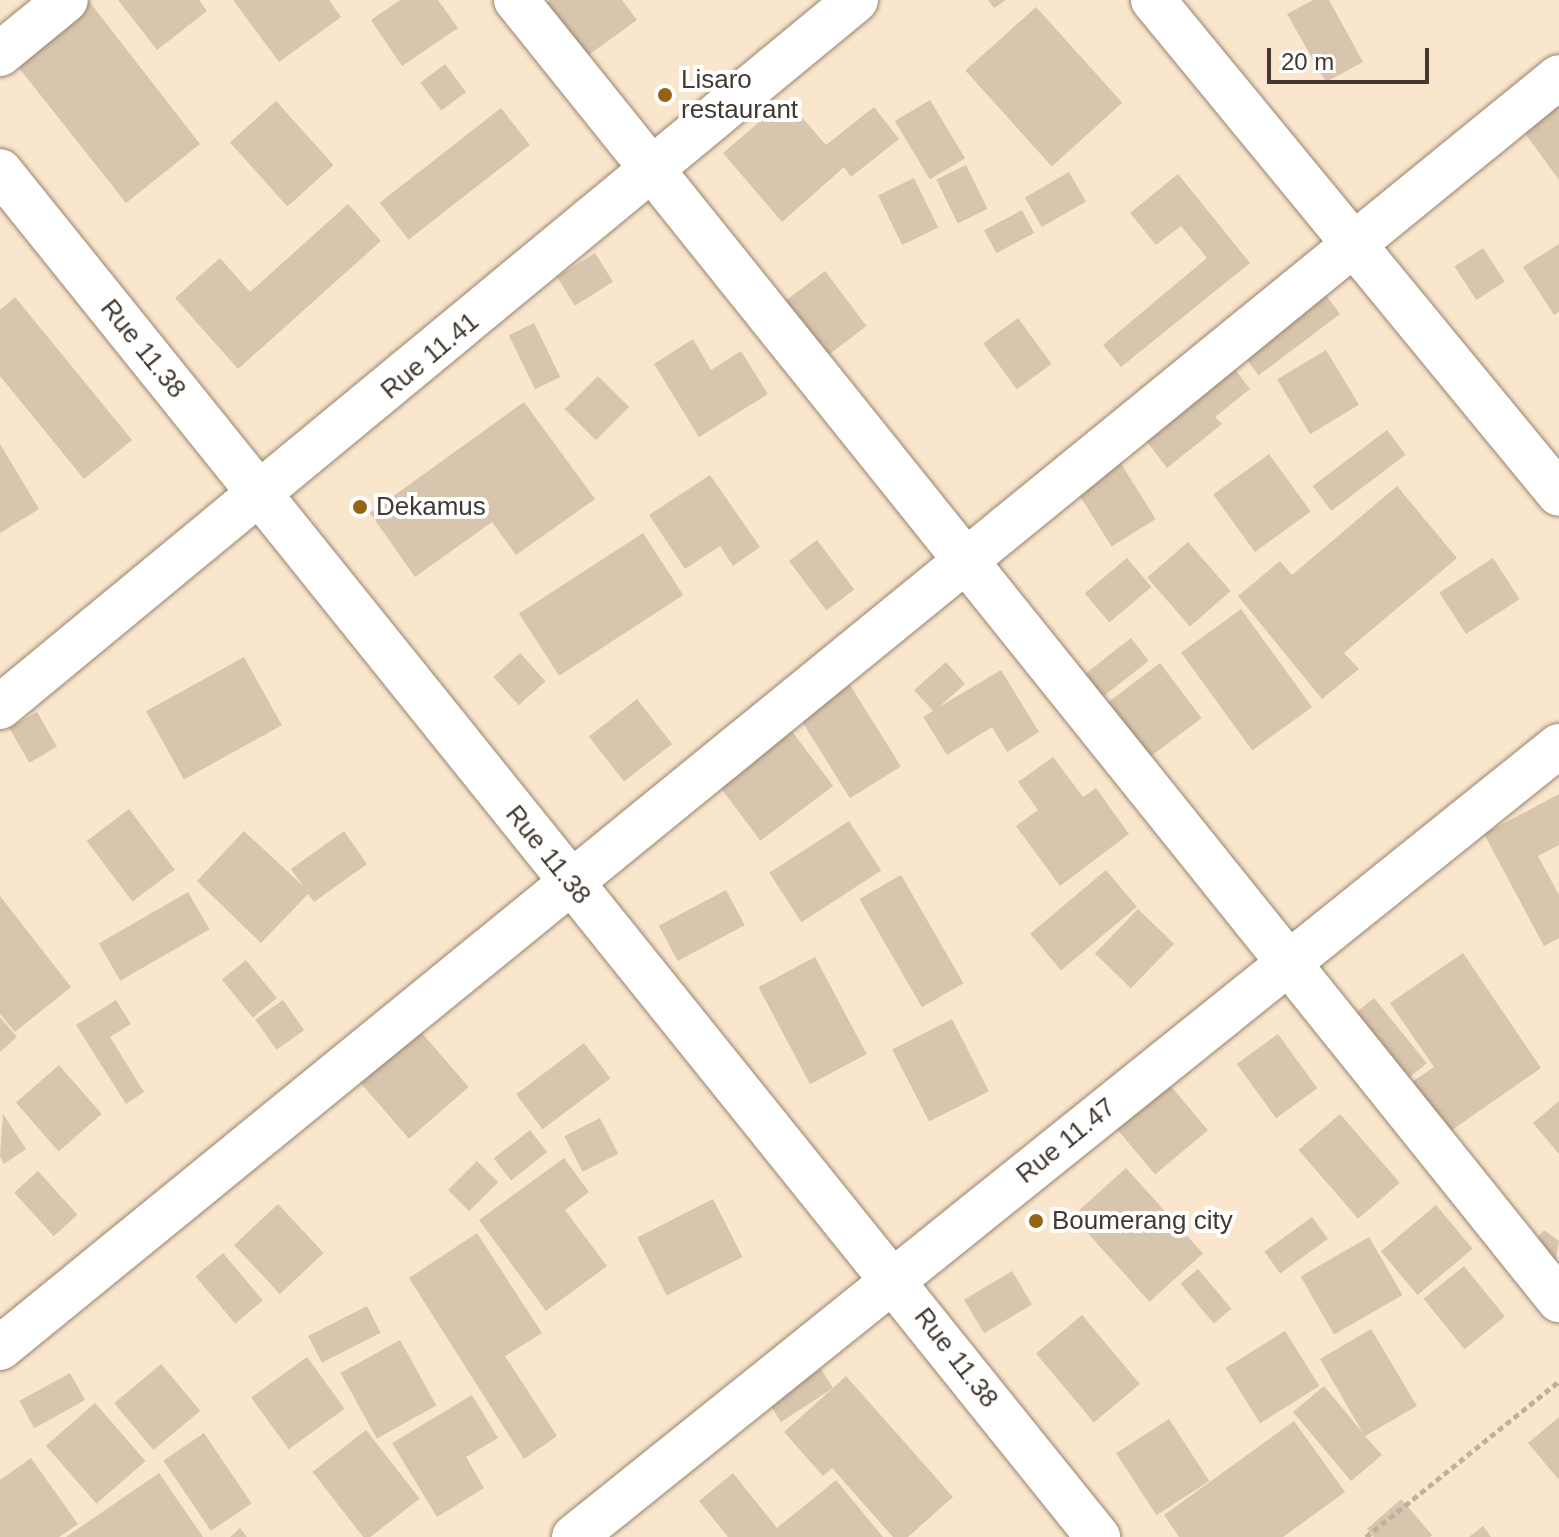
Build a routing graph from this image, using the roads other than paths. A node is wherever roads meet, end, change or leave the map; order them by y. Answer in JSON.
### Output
{"nodes":[{"id":1,"x":66,"y":0,"type":"edge"},
{"id":2,"x":516,"y":0,"type":"edge"},
{"id":3,"x":856,"y":0,"type":"edge"},
{"id":4,"x":1153,"y":0,"type":"edge"},
{"id":5,"x":0,"y":54,"type":"edge"},
{"id":6,"x":1559,"y":77,"type":"edge"},
{"id":7,"x":0,"y":171,"type":"edge"},
{"id":8,"x":652,"y":172,"type":"junction"},
{"id":9,"x":1352,"y":243,"type":"junction"},
{"id":10,"x":1559,"y":494,"type":"edge"},
{"id":11,"x":261,"y":497,"type":"junction"},
{"id":12,"x":963,"y":561,"type":"junction"},
{"id":13,"x":0,"y":707,"type":"edge"},
{"id":14,"x":1559,"y":746,"type":"edge"},
{"id":15,"x":573,"y":885,"type":"junction"},
{"id":16,"x":1285,"y":966,"type":"junction"},
{"id":17,"x":894,"y":1279,"type":"junction"},
{"id":18,"x":1559,"y":1300,"type":"edge"},
{"id":19,"x":0,"y":1348,"type":"edge"},
{"id":20,"x":574,"y":1537,"type":"edge"},
{"id":21,"x":1098,"y":1537,"type":"edge"}],
"edges":[{"from":1,"to":5,"type":"street"},
{"from":2,"to":8,"type":"street"},
{"from":3,"to":8,"type":"street","name":"Rue 11.41"},
{"from":4,"to":9,"type":"street"},
{"from":6,"to":9,"type":"street"},
{"from":7,"to":11,"type":"street","name":"Rue 11.38"},
{"from":8,"to":11,"type":"street","name":"Rue 11.41"},
{"from":8,"to":12,"type":"street"},
{"from":9,"to":10,"type":"street"},
{"from":9,"to":12,"type":"street"},
{"from":11,"to":13,"type":"street","name":"Rue 11.41"},
{"from":11,"to":15,"type":"street","name":"Rue 11.38"},
{"from":12,"to":15,"type":"street"},
{"from":12,"to":16,"type":"street"},
{"from":14,"to":16,"type":"street","name":"Rue 11.47"},
{"from":15,"to":17,"type":"street","name":"Rue 11.38"},
{"from":15,"to":19,"type":"street"},
{"from":16,"to":17,"type":"street","name":"Rue 11.47"},
{"from":16,"to":18,"type":"street"},
{"from":17,"to":20,"type":"street","name":"Rue 11.47"},
{"from":17,"to":21,"type":"street","name":"Rue 11.38"}]}
